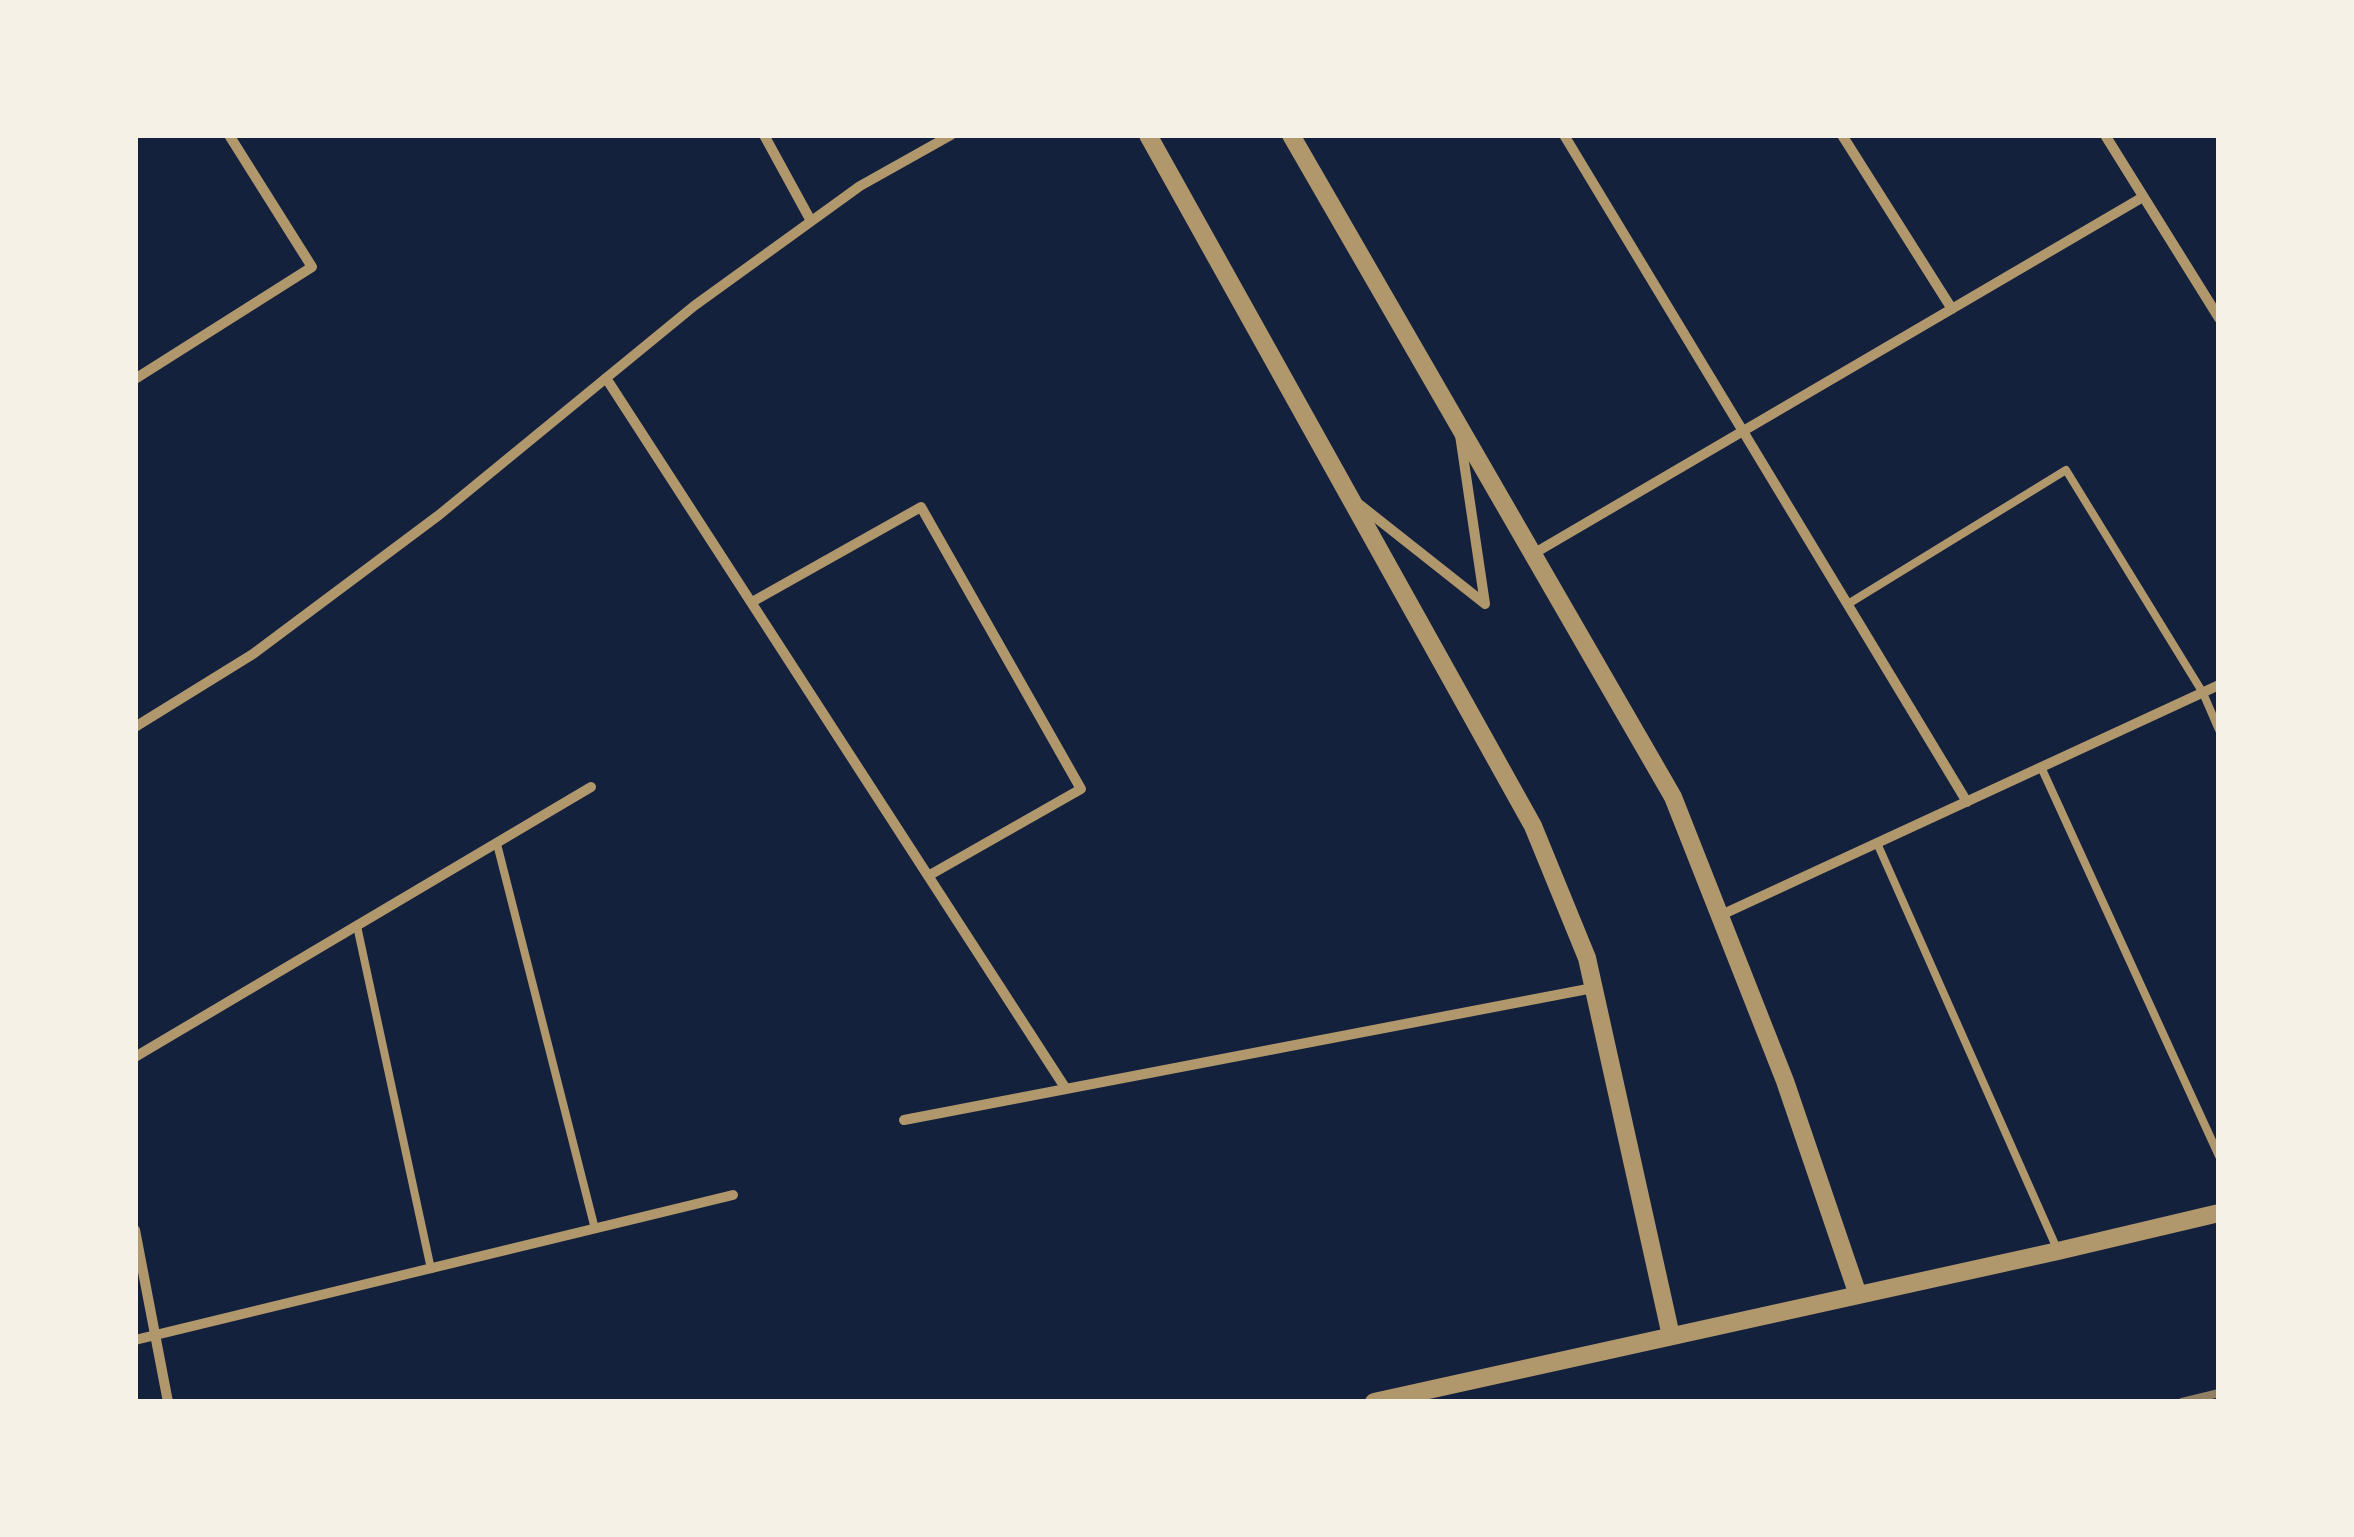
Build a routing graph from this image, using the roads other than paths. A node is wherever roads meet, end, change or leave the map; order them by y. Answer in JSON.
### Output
{"nodes":[{"id":1,"x":229,"y":135,"type":"edge"},
{"id":2,"x":764,"y":135,"type":"edge"},
{"id":3,"x":952,"y":135,"type":"edge"},
{"id":4,"x":1148,"y":135,"type":"edge"},
{"id":5,"x":1291,"y":135,"type":"edge"},
{"id":6,"x":1564,"y":135,"type":"edge"},
{"id":7,"x":1842,"y":135,"type":"edge"},
{"id":8,"x":2105,"y":135,"type":"edge"},
{"id":9,"x":2143,"y":197,"type":"junction"},
{"id":10,"x":811,"y":222,"type":"junction"},
{"id":11,"x":1952,"y":309,"type":"junction"},
{"id":12,"x":2219,"y":318,"type":"edge"},
{"id":13,"x":135,"y":378,"type":"edge"},
{"id":14,"x":606,"y":378,"type":"junction"},
{"id":15,"x":1458,"y":424,"type":"junction"},
{"id":16,"x":1744,"y":431,"type":"junction"},
{"id":17,"x":1350,"y":498,"type":"junction"},
{"id":18,"x":1533,"y":554,"type":"junction"},
{"id":19,"x":752,"y":602,"type":"junction"},
{"id":20,"x":1848,"y":604,"type":"junction"},
{"id":21,"x":2219,"y":685,"type":"edge"},
{"id":22,"x":2203,"y":692,"type":"junction"},
{"id":23,"x":135,"y":726,"type":"edge"},
{"id":24,"x":2219,"y":730,"type":"edge"},
{"id":25,"x":2041,"y":767,"type":"junction"},
{"id":26,"x":591,"y":787,"type":"dead end"},
{"id":27,"x":1967,"y":802,"type":"junction"},
{"id":28,"x":497,"y":844,"type":"junction"},
{"id":29,"x":1877,"y":844,"type":"junction"},
{"id":30,"x":928,"y":876,"type":"junction"},
{"id":31,"x":1719,"y":916,"type":"junction"},
{"id":32,"x":357,"y":926,"type":"junction"},
{"id":33,"x":1593,"y":988,"type":"junction"},
{"id":34,"x":135,"y":1057,"type":"edge"},
{"id":35,"x":1066,"y":1089,"type":"junction"},
{"id":36,"x":904,"y":1120,"type":"dead end"},
{"id":37,"x":2219,"y":1156,"type":"edge"},
{"id":38,"x":733,"y":1195,"type":"dead end"},
{"id":39,"x":2219,"y":1212,"type":"edge"},
{"id":40,"x":595,"y":1229,"type":"junction"},
{"id":41,"x":135,"y":1230,"type":"edge"},
{"id":42,"x":2058,"y":1251,"type":"junction"},
{"id":43,"x":431,"y":1269,"type":"junction"},
{"id":44,"x":1858,"y":1295,"type":"junction"},
{"id":45,"x":156,"y":1336,"type":"junction"},
{"id":46,"x":1672,"y":1336,"type":"junction"},
{"id":47,"x":135,"y":1340,"type":"edge"},
{"id":48,"x":168,"y":1402,"type":"edge"},
{"id":49,"x":1374,"y":1402,"type":"edge"}],
"edges":[{"from":1,"to":13,"type":"street"},
{"from":2,"to":10,"type":"street"},
{"from":3,"to":10,"type":"street"},
{"from":4,"to":17,"type":"street"},
{"from":5,"to":15,"type":"street"},
{"from":6,"to":16,"type":"street"},
{"from":7,"to":11,"type":"street"},
{"from":8,"to":9,"type":"street"},
{"from":9,"to":11,"type":"street"},
{"from":9,"to":12,"type":"street"},
{"from":10,"to":14,"type":"street"},
{"from":11,"to":16,"type":"street"},
{"from":14,"to":19,"type":"street"},
{"from":14,"to":23,"type":"street"},
{"from":15,"to":17,"type":"street"},
{"from":15,"to":18,"type":"street"},
{"from":16,"to":18,"type":"street"},
{"from":16,"to":20,"type":"street"},
{"from":17,"to":33,"type":"street"},
{"from":18,"to":31,"type":"street"},
{"from":19,"to":30,"type":"street"},
{"from":19,"to":30,"type":"street"},
{"from":20,"to":22,"type":"lane"},
{"from":20,"to":27,"type":"street"},
{"from":21,"to":22,"type":"street"},
{"from":22,"to":24,"type":"lane"},
{"from":22,"to":25,"type":"street"},
{"from":25,"to":27,"type":"street"},
{"from":25,"to":37,"type":"lane"},
{"from":26,"to":28,"type":"street"},
{"from":27,"to":29,"type":"street"},
{"from":28,"to":32,"type":"street"},
{"from":28,"to":40,"type":"lane"},
{"from":29,"to":31,"type":"street"},
{"from":29,"to":42,"type":"lane"},
{"from":30,"to":35,"type":"street"},
{"from":31,"to":44,"type":"street"},
{"from":32,"to":34,"type":"street"},
{"from":32,"to":43,"type":"lane"},
{"from":33,"to":35,"type":"street"},
{"from":33,"to":46,"type":"street"},
{"from":35,"to":36,"type":"street"},
{"from":38,"to":40,"type":"street"},
{"from":39,"to":42,"type":"street"},
{"from":40,"to":43,"type":"street"},
{"from":41,"to":45,"type":"street"},
{"from":42,"to":44,"type":"street"},
{"from":43,"to":45,"type":"street"},
{"from":44,"to":46,"type":"street"},
{"from":45,"to":47,"type":"street"},
{"from":45,"to":48,"type":"street"},
{"from":46,"to":49,"type":"street"}]}
